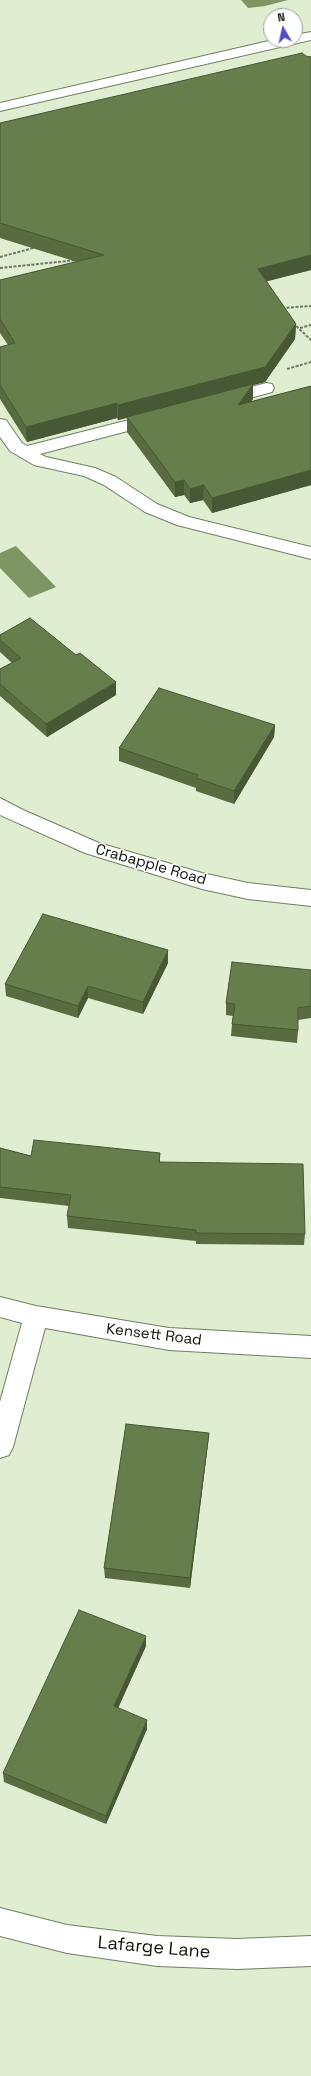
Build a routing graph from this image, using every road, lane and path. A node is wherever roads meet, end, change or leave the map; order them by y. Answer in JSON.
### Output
{"nodes":[{"id":1,"x":269,"y":48,"type":"edge"},
{"id":2,"x":0,"y":107,"type":"edge"},
{"id":3,"x":38,"y":247,"type":"edge"},
{"id":4,"x":0,"y":257,"type":"edge"},
{"id":5,"x":82,"y":260,"type":"edge"},
{"id":6,"x":0,"y":268,"type":"edge"},
{"id":7,"x":311,"y":306,"type":"edge"},
{"id":8,"x":277,"y":308,"type":"edge"},
{"id":9,"x":291,"y":321,"type":"edge"},
{"id":10,"x":311,"y":325,"type":"edge"},
{"id":11,"x":300,"y":328,"type":"junction"},
{"id":12,"x":311,"y":340,"type":"edge"},
{"id":13,"x":311,"y":362,"type":"edge"},
{"id":14,"x":290,"y":368,"type":"dead end"},
{"id":15,"x":266,"y":388,"type":"dead end"},
{"id":16,"x":206,"y":404,"type":"edge"},
{"id":17,"x":168,"y":414,"type":"edge"},
{"id":18,"x":0,"y":424,"type":"edge"},
{"id":19,"x":25,"y":452,"type":"junction"},
{"id":20,"x":311,"y":553,"type":"edge"},
{"id":21,"x":0,"y":805,"type":"edge"},
{"id":22,"x":311,"y":898,"type":"edge"},
{"id":23,"x":0,"y":1307,"type":"edge"},
{"id":24,"x":36,"y":1316,"type":"junction"},
{"id":25,"x":311,"y":1347,"type":"edge"},
{"id":26,"x":0,"y":1447,"type":"edge"},
{"id":27,"x":0,"y":1922,"type":"edge"},
{"id":28,"x":311,"y":1951,"type":"edge"}],
"edges":[{"from":1,"to":2,"type":"street"},
{"from":3,"to":4,"type":"path"},
{"from":5,"to":6,"type":"path"},
{"from":7,"to":8,"type":"path"},
{"from":9,"to":11,"type":"path"},
{"from":10,"to":11,"type":"path"},
{"from":11,"to":12,"type":"path"},
{"from":13,"to":14,"type":"path"},
{"from":15,"to":16,"type":"street"},
{"from":17,"to":19,"type":"street"},
{"from":18,"to":19,"type":"street"},
{"from":19,"to":20,"type":"street"},
{"from":21,"to":22,"type":"street","name":"Crabapple Road"},
{"from":23,"to":24,"type":"street","name":"Kensett Road"},
{"from":24,"to":25,"type":"street","name":"Kensett Road"},
{"from":24,"to":26,"type":"street"},
{"from":27,"to":28,"type":"street","name":"Lafarge Lane"}]}
